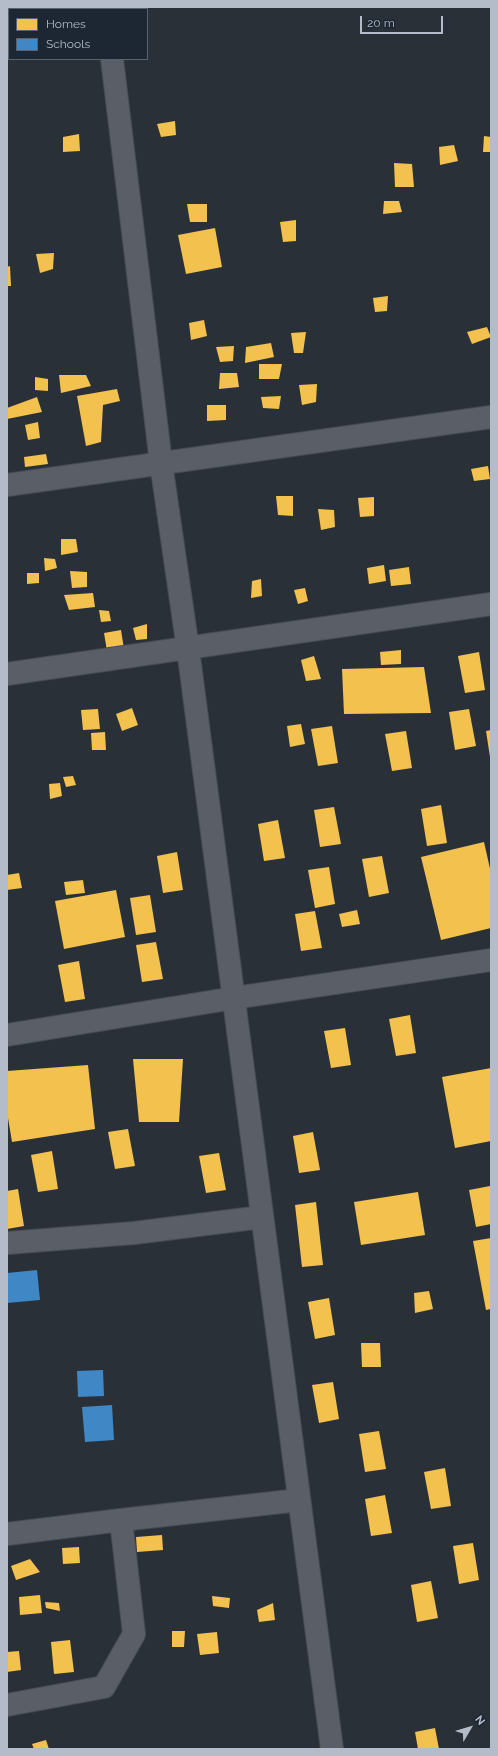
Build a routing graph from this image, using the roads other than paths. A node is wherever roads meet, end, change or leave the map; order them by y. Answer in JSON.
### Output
{"nodes":[{"id":1,"x":112,"y":60,"type":"edge"},
{"id":2,"x":491,"y":417,"type":"edge"},
{"id":3,"x":161,"y":463,"type":"junction"},
{"id":4,"x":7,"y":485,"type":"edge"},
{"id":5,"x":491,"y":604,"type":"edge"},
{"id":6,"x":188,"y":650,"type":"junction"},
{"id":7,"x":7,"y":674,"type":"edge"},
{"id":8,"x":491,"y":960,"type":"edge"},
{"id":9,"x":234,"y":998,"type":"junction"},
{"id":10,"x":7,"y":1035,"type":"edge"},
{"id":11,"x":262,"y":1217,"type":"junction"},
{"id":12,"x":7,"y":1243,"type":"edge"},
{"id":13,"x":300,"y":1500,"type":"junction"},
{"id":14,"x":121,"y":1520,"type":"junction"},
{"id":15,"x":7,"y":1534,"type":"edge"},
{"id":16,"x":7,"y":1705,"type":"edge"},
{"id":17,"x":332,"y":1749,"type":"edge"}],
"edges":[{"from":1,"to":3,"type":"street"},
{"from":2,"to":3,"type":"street"},
{"from":3,"to":4,"type":"street"},
{"from":3,"to":6,"type":"street"},
{"from":5,"to":6,"type":"street"},
{"from":6,"to":7,"type":"street"},
{"from":6,"to":9,"type":"street"},
{"from":8,"to":9,"type":"street"},
{"from":9,"to":10,"type":"street"},
{"from":9,"to":11,"type":"street"},
{"from":11,"to":12,"type":"street"},
{"from":11,"to":13,"type":"street"},
{"from":13,"to":14,"type":"street"},
{"from":13,"to":17,"type":"street"},
{"from":14,"to":15,"type":"street"},
{"from":14,"to":16,"type":"street"}]}
